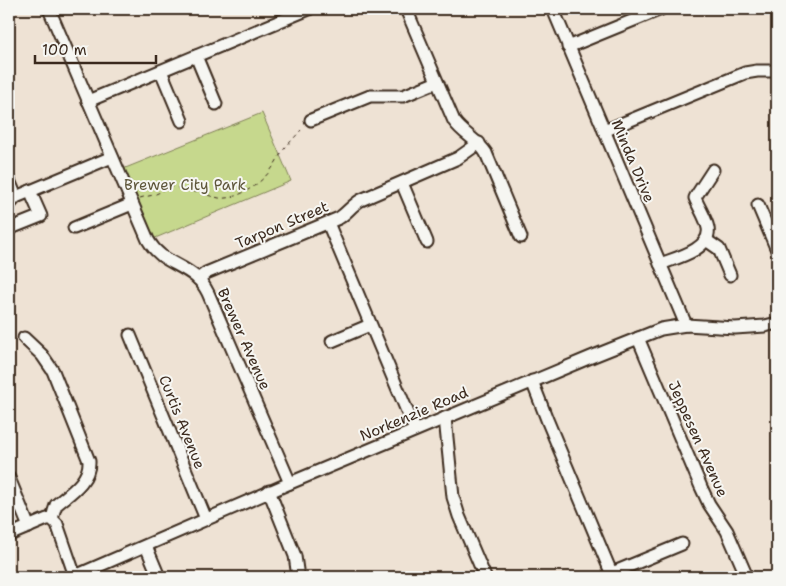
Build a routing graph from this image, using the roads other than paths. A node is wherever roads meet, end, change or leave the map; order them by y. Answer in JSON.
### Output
{"nodes":[{"id":1,"x":50,"y":9,"type":"edge"},
{"id":2,"x":309,"y":9,"type":"edge"},
{"id":3,"x":406,"y":9,"type":"edge"},
{"id":4,"x":553,"y":9,"type":"edge"},
{"id":5,"x":661,"y":9,"type":"edge"},
{"id":6,"x":568,"y":47,"type":"junction"},
{"id":7,"x":196,"y":56,"type":"junction"},
{"id":8,"x":161,"y":70,"type":"junction"},
{"id":9,"x":777,"y":71,"type":"edge"},
{"id":10,"x":437,"y":82,"type":"junction"},
{"id":11,"x":88,"y":101,"type":"junction"},
{"id":12,"x":216,"y":104,"type":"dead end"},
{"id":13,"x":311,"y":120,"type":"dead end"},
{"id":14,"x":182,"y":121,"type":"dead end"},
{"id":15,"x":604,"y":131,"type":"junction"},
{"id":16,"x":478,"y":143,"type":"junction"},
{"id":17,"x":112,"y":157,"type":"junction"},
{"id":18,"x":713,"y":170,"type":"dead end"},
{"id":19,"x":9,"y":180,"type":"edge"},
{"id":20,"x":402,"y":183,"type":"junction"},
{"id":21,"x":30,"y":191,"type":"junction"},
{"id":22,"x":12,"y":201,"type":"edge"},
{"id":23,"x":136,"y":201,"type":"junction"},
{"id":24,"x":758,"y":205,"type":"dead end"},
{"id":25,"x":9,"y":222,"type":"edge"},
{"id":26,"x":328,"y":223,"type":"junction"},
{"id":27,"x":74,"y":228,"type":"dead end"},
{"id":28,"x":521,"y":237,"type":"dead end"},
{"id":29,"x":706,"y":240,"type":"junction"},
{"id":30,"x":426,"y":242,"type":"dead end"},
{"id":31,"x":777,"y":250,"type":"edge"},
{"id":32,"x":660,"y":264,"type":"junction"},
{"id":33,"x":730,"y":275,"type":"dead end"},
{"id":34,"x":198,"y":279,"type":"junction"},
{"id":35,"x":777,"y":323,"type":"edge"},
{"id":36,"x":370,"y":324,"type":"junction"},
{"id":37,"x":686,"y":325,"type":"junction"},
{"id":38,"x":130,"y":335,"type":"dead end"},
{"id":39,"x":24,"y":338,"type":"dead end"},
{"id":40,"x":638,"y":338,"type":"junction"},
{"id":41,"x":332,"y":341,"type":"dead end"},
{"id":42,"x":532,"y":381,"type":"junction"},
{"id":43,"x":445,"y":418,"type":"junction"},
{"id":44,"x":415,"y":430,"type":"junction"},
{"id":45,"x":9,"y":478,"type":"edge"},
{"id":46,"x":290,"y":483,"type":"junction"},
{"id":47,"x":269,"y":492,"type":"junction"},
{"id":48,"x":52,"y":519,"type":"junction"},
{"id":49,"x":206,"y":519,"type":"junction"},
{"id":50,"x":29,"y":526,"type":"junction"},
{"id":51,"x":9,"y":535,"type":"edge"},
{"id":52,"x":682,"y":544,"type":"dead end"},
{"id":53,"x":146,"y":546,"type":"junction"},
{"id":54,"x":612,"y":575,"type":"edge"},
{"id":55,"x":74,"y":576,"type":"edge"},
{"id":56,"x":159,"y":577,"type":"edge"},
{"id":57,"x":298,"y":577,"type":"edge"},
{"id":58,"x":485,"y":577,"type":"edge"},
{"id":59,"x":747,"y":577,"type":"edge"}],
"edges":[{"from":1,"to":11,"type":"street","name":"Brewer Avenue"},
{"from":2,"to":7,"type":"street"},
{"from":3,"to":10,"type":"street"},
{"from":4,"to":6,"type":"street","name":"Minda Drive"},
{"from":5,"to":6,"type":"street"},
{"from":6,"to":15,"type":"street","name":"Minda Drive"},
{"from":7,"to":8,"type":"street"},
{"from":7,"to":12,"type":"street"},
{"from":8,"to":11,"type":"street"},
{"from":8,"to":14,"type":"street"},
{"from":9,"to":15,"type":"street"},
{"from":10,"to":13,"type":"street"},
{"from":10,"to":16,"type":"street"},
{"from":11,"to":17,"type":"street","name":"Brewer Avenue"},
{"from":15,"to":32,"type":"street","name":"Minda Drive"},
{"from":16,"to":20,"type":"street","name":"Tarpon Street"},
{"from":16,"to":28,"type":"street"},
{"from":17,"to":21,"type":"street"},
{"from":17,"to":23,"type":"street","name":"Brewer Avenue"},
{"from":18,"to":29,"type":"street"},
{"from":19,"to":22,"type":"street"},
{"from":20,"to":26,"type":"street","name":"Tarpon Street"},
{"from":20,"to":30,"type":"street"},
{"from":21,"to":22,"type":"street"},
{"from":21,"to":25,"type":"street"},
{"from":23,"to":27,"type":"street"},
{"from":23,"to":34,"type":"street","name":"Brewer Avenue"},
{"from":24,"to":31,"type":"street"},
{"from":26,"to":34,"type":"street","name":"Tarpon Street"},
{"from":26,"to":36,"type":"street"},
{"from":29,"to":32,"type":"street"},
{"from":29,"to":33,"type":"street"},
{"from":32,"to":37,"type":"street","name":"Minda Drive"},
{"from":34,"to":46,"type":"street","name":"Brewer Avenue"},
{"from":35,"to":37,"type":"street","name":"Norkenzie Road"},
{"from":36,"to":41,"type":"street"},
{"from":36,"to":44,"type":"street"},
{"from":37,"to":40,"type":"street","name":"Norkenzie Road"},
{"from":38,"to":49,"type":"street","name":"Curtis Avenue"},
{"from":39,"to":48,"type":"street"},
{"from":40,"to":42,"type":"street","name":"Norkenzie Road"},
{"from":40,"to":59,"type":"street","name":"Jeppesen Avenue"},
{"from":42,"to":43,"type":"street","name":"Norkenzie Road"},
{"from":42,"to":54,"type":"street"},
{"from":43,"to":44,"type":"street","name":"Norkenzie Road"},
{"from":43,"to":58,"type":"street"},
{"from":44,"to":46,"type":"street","name":"Norkenzie Road"},
{"from":45,"to":50,"type":"street"},
{"from":46,"to":47,"type":"street","name":"Norkenzie Road"},
{"from":47,"to":49,"type":"street","name":"Norkenzie Road"},
{"from":47,"to":57,"type":"street"},
{"from":48,"to":50,"type":"street"},
{"from":48,"to":55,"type":"street"},
{"from":49,"to":53,"type":"street","name":"Norkenzie Road"},
{"from":50,"to":51,"type":"street"},
{"from":52,"to":54,"type":"street"},
{"from":53,"to":55,"type":"street","name":"Norkenzie Road"},
{"from":53,"to":56,"type":"street"}]}
